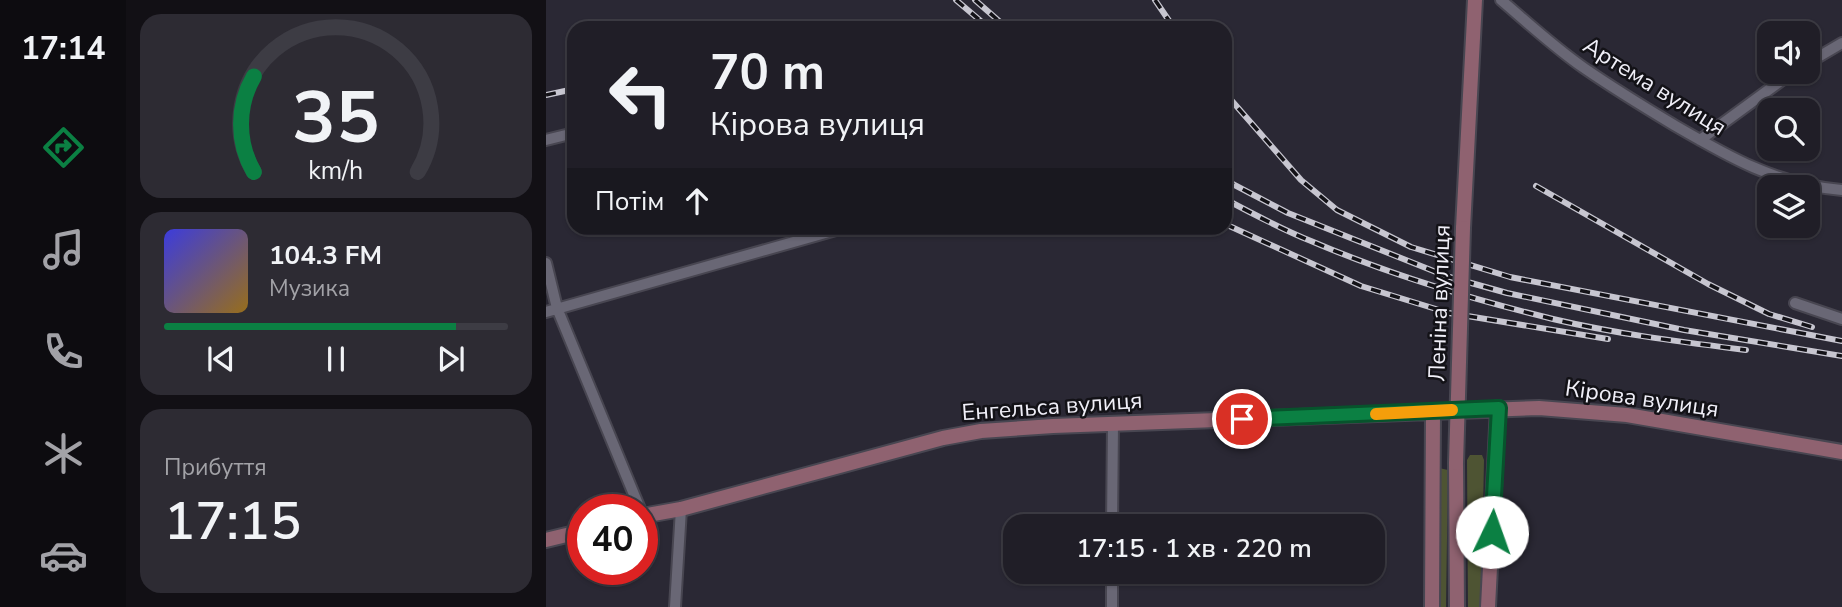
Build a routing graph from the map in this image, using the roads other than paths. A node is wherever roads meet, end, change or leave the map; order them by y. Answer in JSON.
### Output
{"nodes":[{"id":1,"x":1475,"y":0,"type":"edge"},
{"id":2,"x":1501,"y":0,"type":"edge"},
{"id":3,"x":1842,"y":43,"type":"edge"},
{"id":4,"x":1820,"y":56,"type":"edge"},
{"id":5,"x":1777,"y":84,"type":"edge"},
{"id":6,"x":567,"y":135,"type":"edge"},
{"id":7,"x":546,"y":140,"type":"edge"},
{"id":8,"x":1700,"y":140,"type":"junction"},
{"id":9,"x":1842,"y":190,"type":"edge"},
{"id":10,"x":818,"y":235,"type":"edge"},
{"id":11,"x":546,"y":263,"type":"edge"},
{"id":12,"x":1795,"y":303,"type":"dead end"},
{"id":13,"x":552,"y":310,"type":"edge"},
{"id":14,"x":1842,"y":319,"type":"edge"},
{"id":15,"x":1499,"y":408,"type":"junction"},
{"id":16,"x":1433,"y":411,"type":"junction"},
{"id":17,"x":1113,"y":423,"type":"junction"},
{"id":18,"x":1842,"y":452,"type":"edge"},
{"id":19,"x":633,"y":494,"type":"edge"},
{"id":20,"x":681,"y":509,"type":"junction"},
{"id":21,"x":658,"y":513,"type":"edge"},
{"id":22,"x":1112,"y":514,"type":"edge"},
{"id":23,"x":567,"y":535,"type":"edge"},
{"id":24,"x":546,"y":540,"type":"edge"},
{"id":25,"x":1112,"y":584,"type":"edge"},
{"id":26,"x":675,"y":607,"type":"edge"},
{"id":27,"x":1112,"y":607,"type":"edge"},
{"id":28,"x":1432,"y":607,"type":"edge"},
{"id":29,"x":1457,"y":607,"type":"edge"},
{"id":30,"x":1488,"y":607,"type":"edge"}],
"edges":[{"from":1,"to":29,"type":"street","name":"Леніна вулиця","bridge":true},
{"from":2,"to":8,"type":"street","name":"Артема вулиця"},
{"from":3,"to":4,"type":"street"},
{"from":5,"to":8,"type":"street"},
{"from":6,"to":7,"type":"street"},
{"from":8,"to":9,"type":"street","name":"Артема вулиця"},
{"from":10,"to":13,"type":"street"},
{"from":11,"to":13,"type":"street"},
{"from":12,"to":14,"type":"street"},
{"from":13,"to":19,"type":"street"},
{"from":15,"to":16,"type":"street","name":"Кірова вулиця"},
{"from":15,"to":18,"type":"street","name":"Кірова вулиця"},
{"from":15,"to":30,"type":"street"},
{"from":16,"to":17,"type":"street","name":"Енгельса вулиця"},
{"from":16,"to":28,"type":"street","name":"Леніна вулиця"},
{"from":17,"to":20,"type":"street","name":"Енгельса вулиця"},
{"from":17,"to":22,"type":"street"},
{"from":20,"to":21,"type":"street","name":"Енгельса вулиця"},
{"from":20,"to":26,"type":"street"},
{"from":23,"to":24,"type":"street"},
{"from":25,"to":27,"type":"street"}]}
